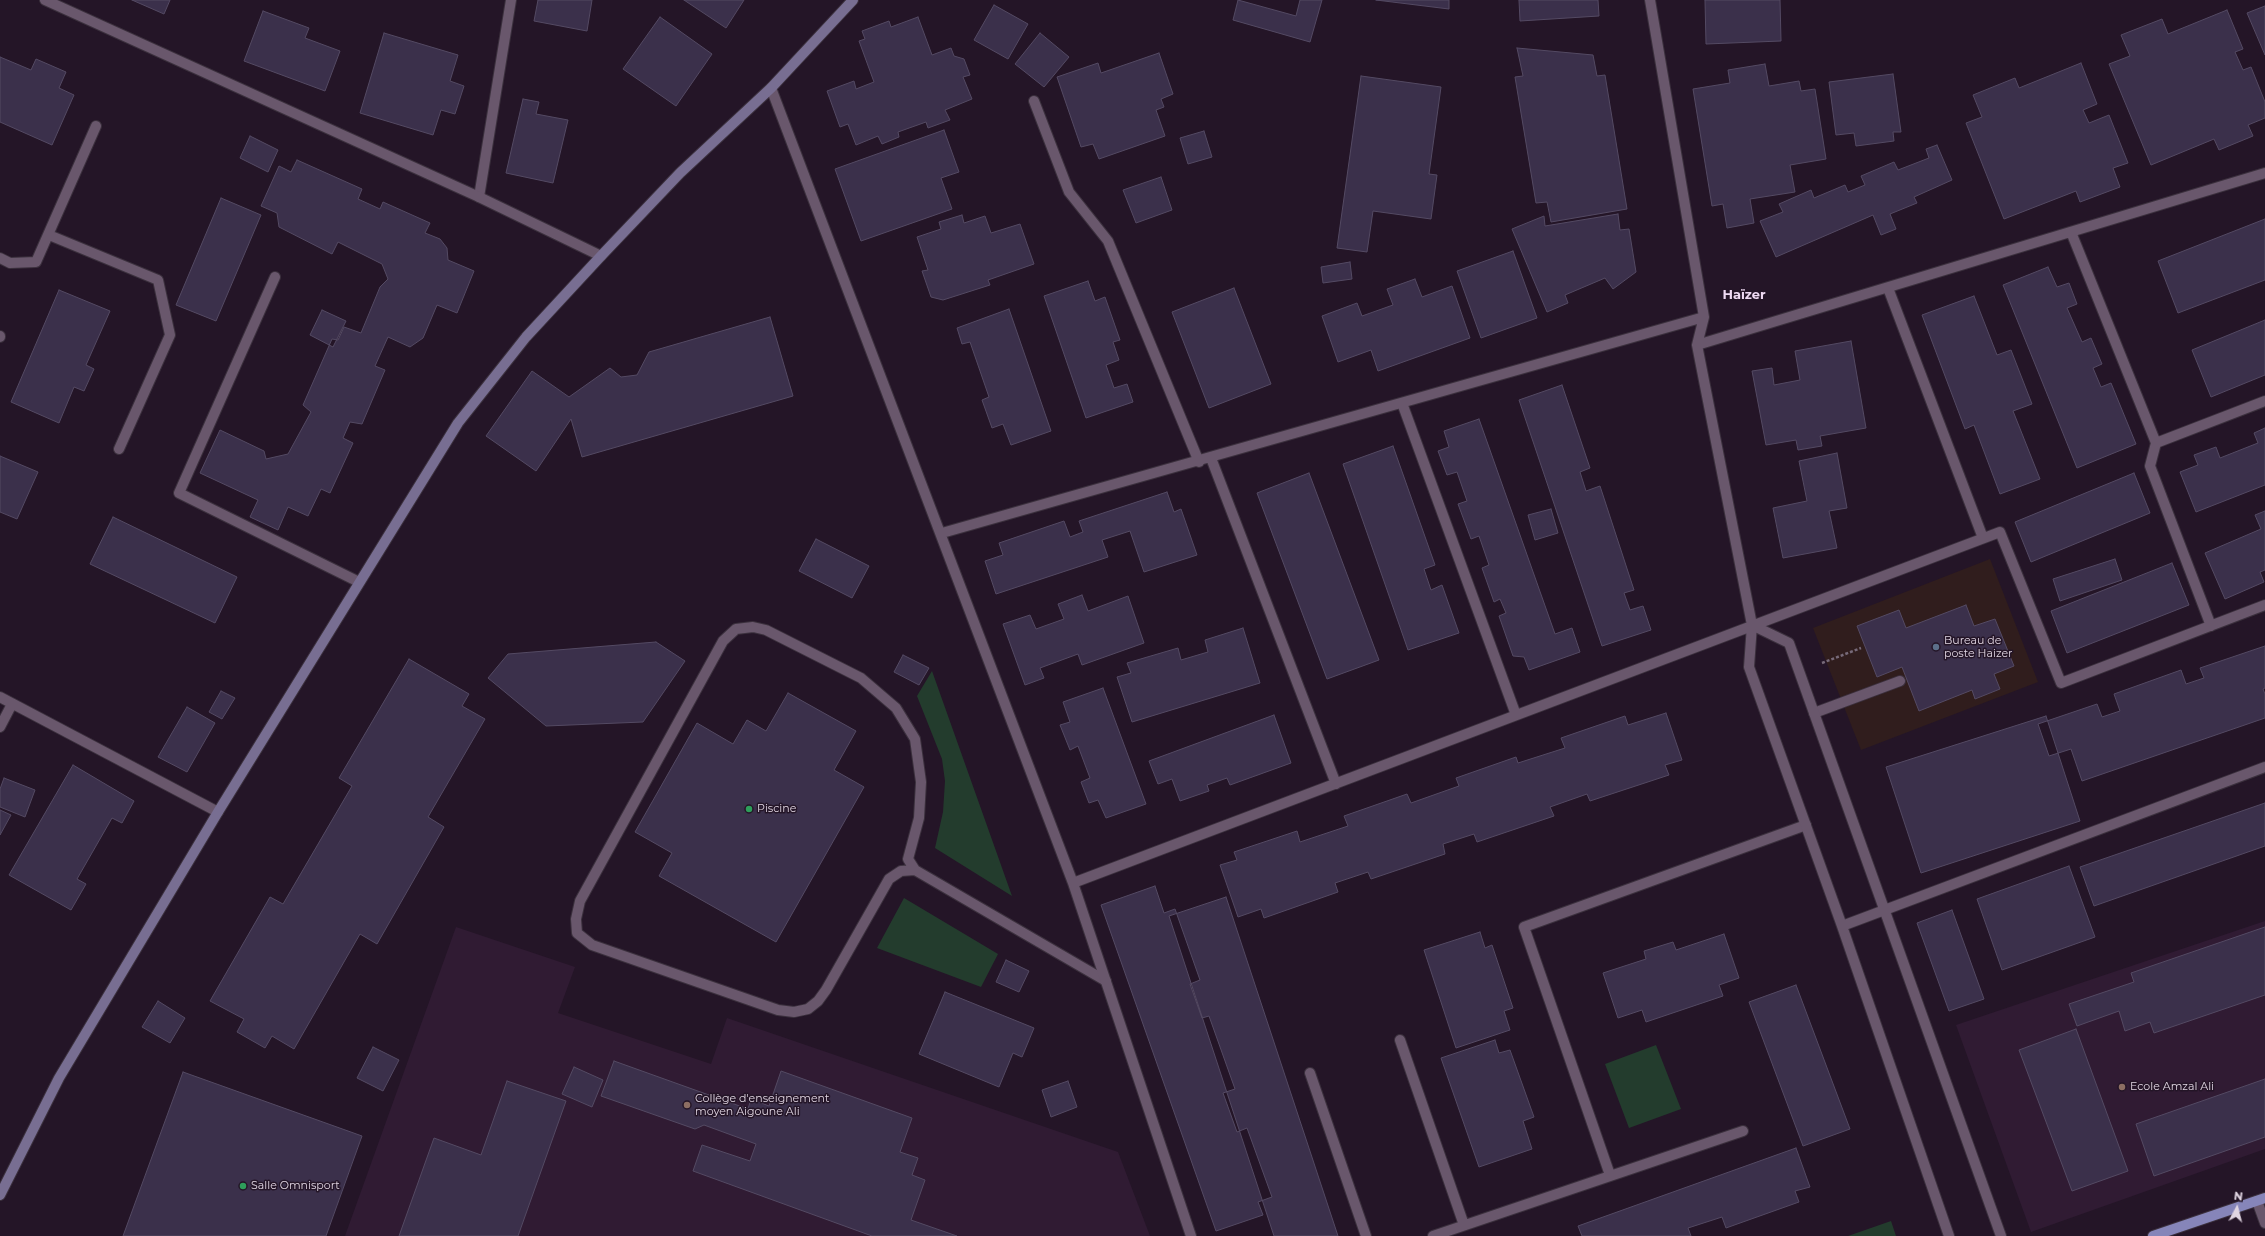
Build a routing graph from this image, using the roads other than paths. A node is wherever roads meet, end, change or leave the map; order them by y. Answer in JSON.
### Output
{"nodes":[{"id":1,"x":45,"y":0,"type":"edge"},
{"id":2,"x":511,"y":0,"type":"edge"},
{"id":3,"x":853,"y":0,"type":"edge"},
{"id":4,"x":1650,"y":0,"type":"edge"},
{"id":5,"x":771,"y":88,"type":"junction"},
{"id":6,"x":1034,"y":102,"type":"dead end"},
{"id":7,"x":96,"y":126,"type":"dead end"},
{"id":8,"x":2265,"y":173,"type":"edge"},
{"id":9,"x":479,"y":197,"type":"junction"},
{"id":10,"x":2071,"y":232,"type":"junction"},
{"id":11,"x":49,"y":235,"type":"junction"},
{"id":12,"x":601,"y":256,"type":"junction"},
{"id":13,"x":0,"y":258,"type":"edge"},
{"id":14,"x":275,"y":277,"type":"dead end"},
{"id":15,"x":1888,"y":288,"type":"junction"},
{"id":16,"x":1704,"y":317,"type":"junction"},
{"id":17,"x":1697,"y":345,"type":"junction"},
{"id":18,"x":2265,"y":401,"type":"edge"},
{"id":19,"x":1402,"y":403,"type":"junction"},
{"id":20,"x":2156,"y":443,"type":"junction"},
{"id":21,"x":119,"y":449,"type":"dead end"},
{"id":22,"x":1211,"y":458,"type":"junction"},
{"id":23,"x":1199,"y":462,"type":"junction"},
{"id":24,"x":942,"y":533,"type":"junction"},
{"id":25,"x":1984,"y":538,"type":"junction"},
{"id":26,"x":360,"y":582,"type":"junction"},
{"id":27,"x":2265,"y":605,"type":"edge"},
{"id":28,"x":1752,"y":625,"type":"junction"},
{"id":29,"x":2211,"y":626,"type":"junction"},
{"id":30,"x":1900,"y":681,"type":"dead end"},
{"id":31,"x":0,"y":698,"type":"edge"},
{"id":32,"x":12,"y":704,"type":"junction"},
{"id":33,"x":1814,"y":714,"type":"junction"},
{"id":34,"x":1516,"y":715,"type":"junction"},
{"id":35,"x":0,"y":726,"type":"edge"},
{"id":36,"x":2265,"y":767,"type":"edge"},
{"id":37,"x":1336,"y":784,"type":"junction"},
{"id":38,"x":218,"y":812,"type":"junction"},
{"id":39,"x":1806,"y":825,"type":"junction"},
{"id":40,"x":915,"y":870,"type":"junction"},
{"id":41,"x":1073,"y":882,"type":"junction"},
{"id":42,"x":1884,"y":910,"type":"junction"},
{"id":43,"x":1842,"y":926,"type":"junction"},
{"id":44,"x":1106,"y":981,"type":"junction"},
{"id":45,"x":1400,"y":1040,"type":"dead end"},
{"id":46,"x":1310,"y":1073,"type":"dead end"},
{"id":47,"x":1742,"y":1131,"type":"dead end"},
{"id":48,"x":1610,"y":1175,"type":"junction"},
{"id":49,"x":0,"y":1195,"type":"edge"},
{"id":50,"x":2261,"y":1199,"type":"edge"},
{"id":51,"x":2265,"y":1223,"type":"edge"},
{"id":52,"x":1464,"y":1225,"type":"junction"},
{"id":53,"x":1191,"y":1236,"type":"edge"},
{"id":54,"x":1366,"y":1236,"type":"edge"},
{"id":55,"x":1433,"y":1236,"type":"edge"},
{"id":56,"x":1949,"y":1236,"type":"edge"},
{"id":57,"x":2001,"y":1236,"type":"edge"},
{"id":58,"x":2152,"y":1236,"type":"edge"}],
"edges":[{"from":1,"to":9,"type":"street"},
{"from":2,"to":9,"type":"street"},
{"from":3,"to":5,"type":"main road"},
{"from":4,"to":16,"type":"street"},
{"from":5,"to":12,"type":"main road"},
{"from":5,"to":24,"type":"street"},
{"from":6,"to":23,"type":"street"},
{"from":7,"to":11,"type":"street"},
{"from":8,"to":10,"type":"street"},
{"from":9,"to":12,"type":"street"},
{"from":10,"to":15,"type":"street"},
{"from":10,"to":20,"type":"street"},
{"from":11,"to":13,"type":"street"},
{"from":11,"to":21,"type":"street"},
{"from":12,"to":26,"type":"main road"},
{"from":14,"to":26,"type":"street"},
{"from":15,"to":17,"type":"street"},
{"from":15,"to":25,"type":"street"},
{"from":16,"to":17,"type":"street"},
{"from":16,"to":19,"type":"street"},
{"from":17,"to":28,"type":"street"},
{"from":18,"to":20,"type":"street"},
{"from":19,"to":22,"type":"street"},
{"from":19,"to":34,"type":"street"},
{"from":20,"to":29,"type":"street"},
{"from":22,"to":23,"type":"street"},
{"from":22,"to":37,"type":"street"},
{"from":23,"to":24,"type":"street"},
{"from":24,"to":41,"type":"street"},
{"from":25,"to":28,"type":"street"},
{"from":25,"to":29,"type":"street"},
{"from":26,"to":38,"type":"main road"},
{"from":27,"to":29,"type":"street"},
{"from":28,"to":33,"type":"street"},
{"from":28,"to":34,"type":"street"},
{"from":28,"to":39,"type":"street"},
{"from":30,"to":33,"type":"street"},
{"from":31,"to":32,"type":"street"},
{"from":32,"to":35,"type":"street"},
{"from":32,"to":38,"type":"street"},
{"from":33,"to":42,"type":"street"},
{"from":34,"to":37,"type":"street"},
{"from":36,"to":42,"type":"street"},
{"from":37,"to":41,"type":"street"},
{"from":38,"to":49,"type":"main road"},
{"from":39,"to":43,"type":"street"},
{"from":39,"to":48,"type":"street"},
{"from":40,"to":40,"type":"street"},
{"from":40,"to":44,"type":"street"},
{"from":41,"to":44,"type":"street"},
{"from":42,"to":43,"type":"street"},
{"from":42,"to":57,"type":"street"},
{"from":43,"to":56,"type":"street"},
{"from":44,"to":53,"type":"street"},
{"from":45,"to":52,"type":"street"},
{"from":46,"to":54,"type":"street"},
{"from":47,"to":48,"type":"street"},
{"from":48,"to":52,"type":"street"},
{"from":50,"to":51,"type":"street"},
{"from":50,"to":58,"type":"main road"},
{"from":52,"to":55,"type":"street"}]}
